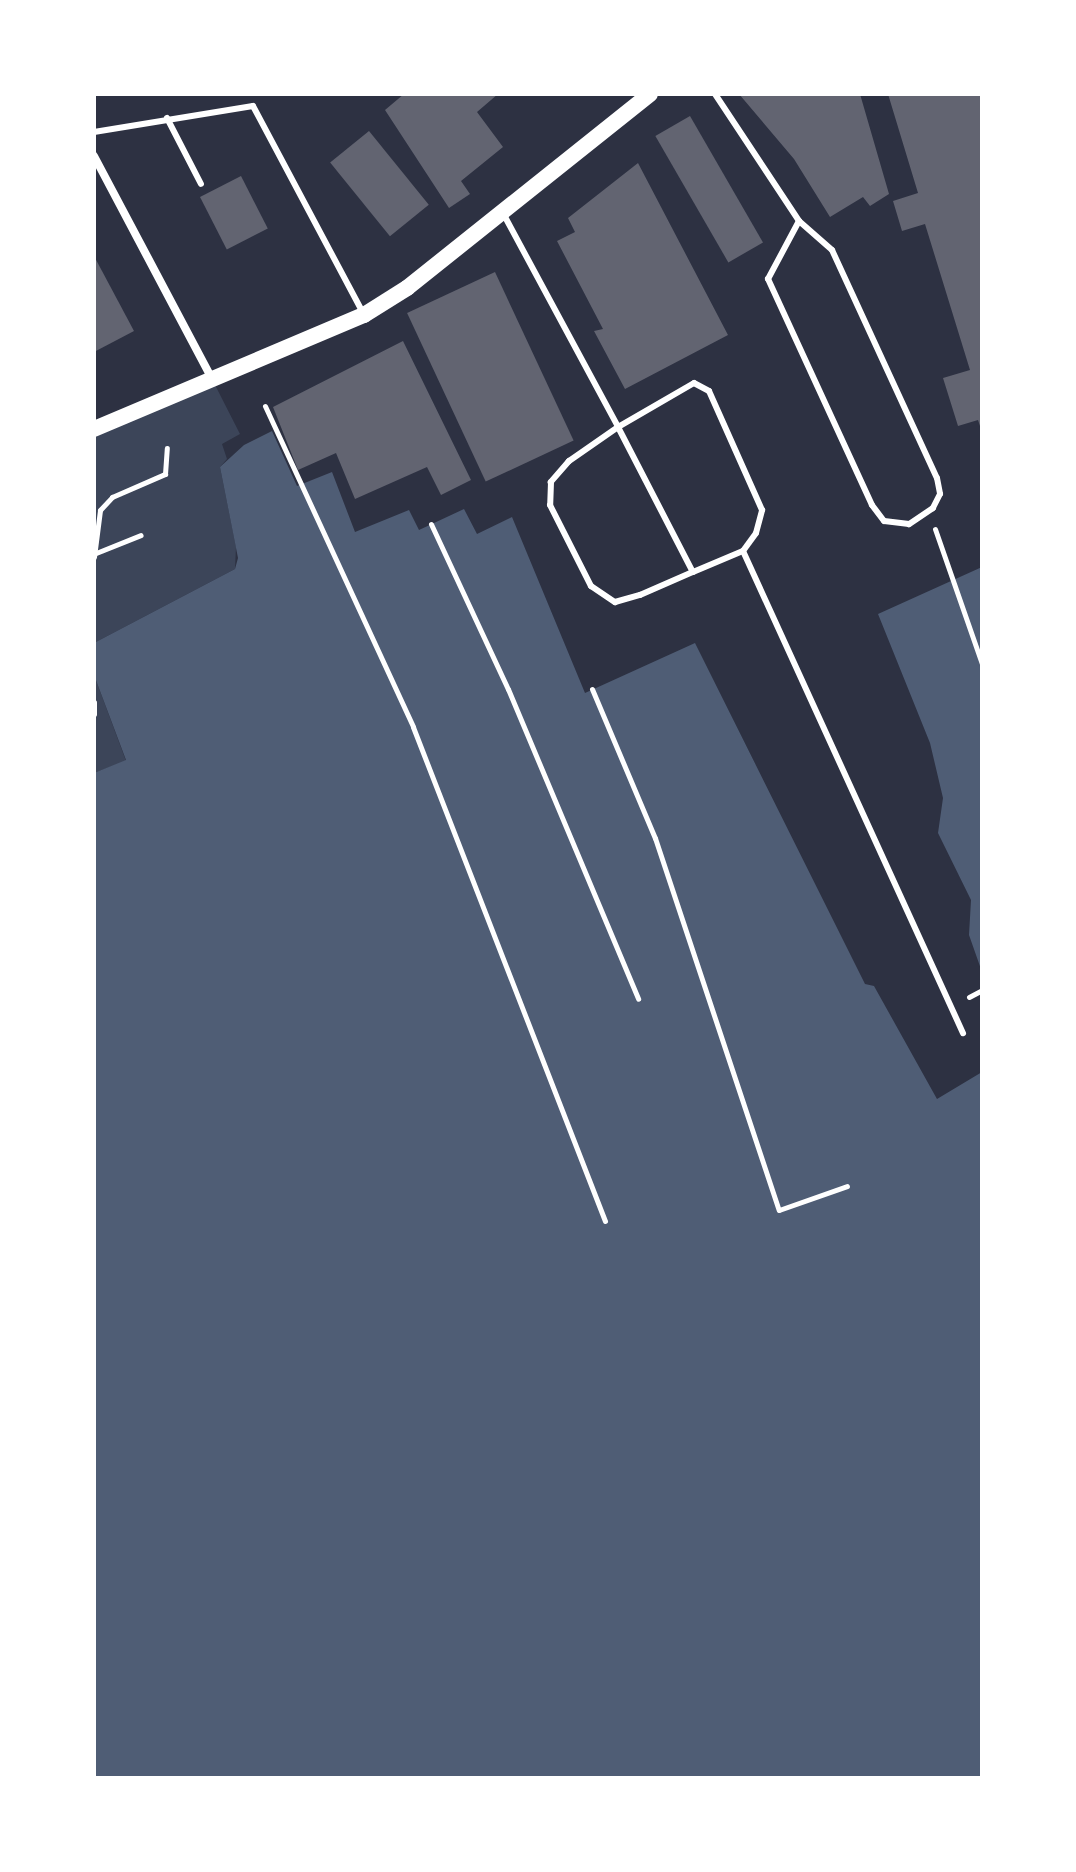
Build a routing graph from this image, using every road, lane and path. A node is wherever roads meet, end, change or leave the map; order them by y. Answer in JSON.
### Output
{"nodes":[{"id":1,"x":650,"y":94,"type":"edge"},
{"id":2,"x":715,"y":94,"type":"edge"},
{"id":3,"x":167,"y":118,"type":"junction"},
{"id":4,"x":94,"y":132,"type":"edge"},
{"id":5,"x":94,"y":156,"type":"edge"},
{"id":6,"x":201,"y":184,"type":"dead end"},
{"id":7,"x":502,"y":212,"type":"junction"},
{"id":8,"x":799,"y":221,"type":"junction"},
{"id":9,"x":364,"y":315,"type":"junction"},
{"id":10,"x":213,"y":381,"type":"junction"},
{"id":11,"x":265,"y":406,"type":"dead end"},
{"id":12,"x":618,"y":427,"type":"junction"},
{"id":13,"x":94,"y":429,"type":"edge"},
{"id":14,"x":167,"y":448,"type":"dead end"},
{"id":15,"x":929,"y":511,"type":"junction"},
{"id":16,"x":431,"y":524,"type":"dead end"},
{"id":17,"x":141,"y":535,"type":"dead end"},
{"id":18,"x":743,"y":551,"type":"junction"},
{"id":19,"x":95,"y":555,"type":"edge"},
{"id":20,"x":693,"y":572,"type":"junction"},
{"id":21,"x":982,"y":664,"type":"edge"},
{"id":22,"x":592,"y":689,"type":"dead end"},
{"id":23,"x":94,"y":702,"type":"edge"},
{"id":24,"x":94,"y":714,"type":"edge"},
{"id":25,"x":638,"y":999,"type":"dead end"},
{"id":26,"x":963,"y":1033,"type":"dead end"},
{"id":27,"x":847,"y":1186,"type":"dead end"},
{"id":28,"x":605,"y":1221,"type":"dead end"}],
"edges":[{"from":1,"to":7,"type":"main road"},
{"from":2,"to":8,"type":"lane"},
{"from":3,"to":4,"type":"lane"},
{"from":3,"to":6,"type":"lane"},
{"from":3,"to":9,"type":"lane"},
{"from":5,"to":10,"type":"street"},
{"from":7,"to":9,"type":"main road"},
{"from":7,"to":12,"type":"lane"},
{"from":8,"to":15,"type":"lane"},
{"from":8,"to":15,"type":"lane"},
{"from":9,"to":10,"type":"main road"},
{"from":10,"to":13,"type":"main road"},
{"from":11,"to":28,"type":"path"},
{"from":12,"to":18,"type":"lane"},
{"from":12,"to":20,"type":"lane"},
{"from":12,"to":20,"type":"lane"},
{"from":14,"to":19,"type":"path"},
{"from":15,"to":21,"type":"path"},
{"from":16,"to":25,"type":"path"},
{"from":17,"to":19,"type":"path"},
{"from":18,"to":20,"type":"lane"},
{"from":18,"to":26,"type":"lane"},
{"from":22,"to":27,"type":"path"},
{"from":23,"to":24,"type":"path"}]}
